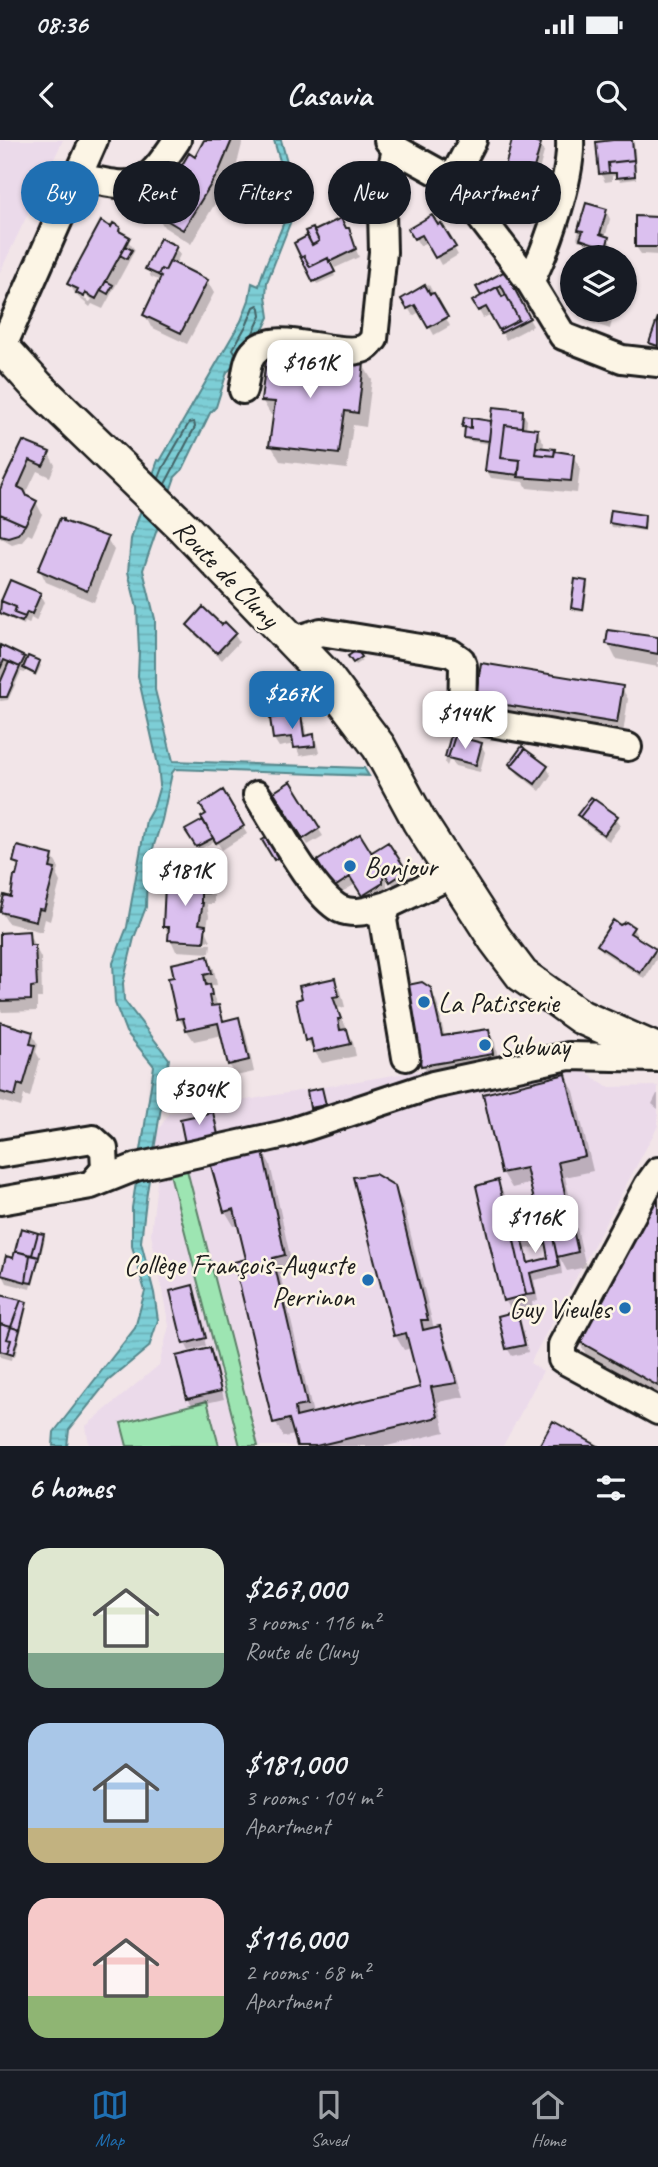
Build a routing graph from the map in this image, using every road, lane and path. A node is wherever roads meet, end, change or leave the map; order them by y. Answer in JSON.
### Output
{"nodes":[{"id":1,"x":94,"y":140,"type":"edge"},
{"id":2,"x":177,"y":140,"type":"edge"},
{"id":3,"x":473,"y":140,"type":"edge"},
{"id":4,"x":570,"y":140,"type":"edge"},
{"id":5,"x":393,"y":144,"type":"edge"},
{"id":6,"x":85,"y":161,"type":"edge"},
{"id":7,"x":462,"y":161,"type":"edge"},
{"id":8,"x":425,"y":164,"type":"edge"},
{"id":9,"x":99,"y":181,"type":"edge"},
{"id":10,"x":57,"y":224,"type":"edge"},
{"id":11,"x":486,"y":224,"type":"edge"},
{"id":12,"x":530,"y":282,"type":"junction"},
{"id":13,"x":1,"y":346,"type":"edge"},
{"id":14,"x":658,"y":363,"type":"edge"},
{"id":15,"x":243,"y":390,"type":"dead end"},
{"id":16,"x":292,"y":641,"type":"junction"},
{"id":17,"x":628,"y":747,"type":"dead end"},
{"id":18,"x":257,"y":795,"type":"dead end"},
{"id":19,"x":453,"y":874,"type":"junction"},
{"id":20,"x":388,"y":905,"type":"junction"},
{"id":21,"x":658,"y":1051,"type":"edge"},
{"id":22,"x":406,"y":1058,"type":"dead end"},
{"id":23,"x":658,"y":1058,"type":"edge"},
{"id":24,"x":0,"y":1154,"type":"edge"},
{"id":25,"x":658,"y":1172,"type":"edge"},
{"id":26,"x":91,"y":1185,"type":"junction"},
{"id":27,"x":0,"y":1201,"type":"edge"},
{"id":28,"x":658,"y":1411,"type":"edge"}],
"edges":[{"from":1,"to":6,"type":"street"},
{"from":2,"to":9,"type":"street"},
{"from":3,"to":7,"type":"street"},
{"from":4,"to":12,"type":"street"},
{"from":5,"to":8,"type":"street"},
{"from":5,"to":15,"type":"street"},
{"from":10,"to":13,"type":"street"},
{"from":11,"to":12,"type":"street"},
{"from":12,"to":14,"type":"street"},
{"from":13,"to":16,"type":"main road","name":"Route de Cluny"},
{"from":16,"to":17,"type":"street"},
{"from":16,"to":19,"type":"main road","name":"Route de Cluny"},
{"from":18,"to":20,"type":"street"},
{"from":19,"to":20,"type":"street"},
{"from":19,"to":21,"type":"main road","name":"Route de Cluny"},
{"from":20,"to":22,"type":"street"},
{"from":23,"to":26,"type":"street"},
{"from":24,"to":26,"type":"street"},
{"from":25,"to":28,"type":"street"},
{"from":26,"to":27,"type":"street"}]}
